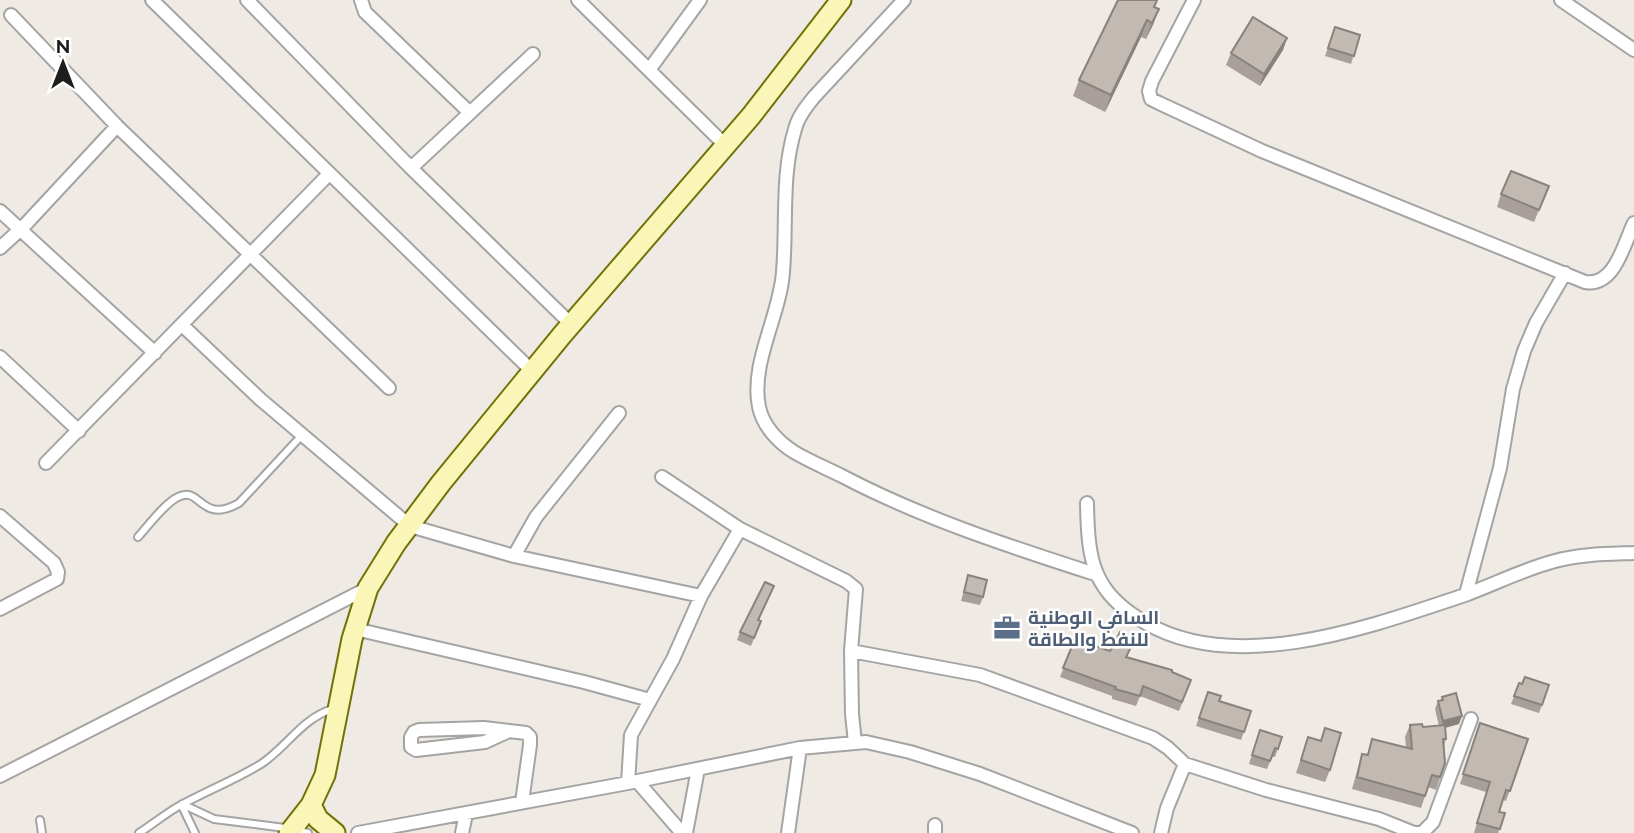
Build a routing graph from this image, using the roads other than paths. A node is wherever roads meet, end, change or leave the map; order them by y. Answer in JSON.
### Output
{"nodes":[{"id":1,"x":152,"y":0,"type":"edge"},
{"id":2,"x":361,"y":0,"type":"edge"},
{"id":3,"x":578,"y":0,"type":"edge"},
{"id":4,"x":700,"y":0,"type":"edge"},
{"id":5,"x":841,"y":0,"type":"edge"},
{"id":6,"x":904,"y":0,"type":"edge"},
{"id":7,"x":1194,"y":0,"type":"edge"},
{"id":8,"x":1561,"y":0,"type":"edge"},
{"id":9,"x":254,"y":2,"type":"edge"},
{"id":10,"x":11,"y":15,"type":"dead end"},
{"id":11,"x":1634,"y":50,"type":"edge"},
{"id":12,"x":533,"y":54,"type":"dead end"},
{"id":13,"x":649,"y":70,"type":"junction"},
{"id":14,"x":470,"y":113,"type":"junction"},
{"id":15,"x":117,"y":126,"type":"junction"},
{"id":16,"x":726,"y":146,"type":"junction"},
{"id":17,"x":411,"y":168,"type":"junction"},
{"id":18,"x":329,"y":174,"type":"junction"},
{"id":19,"x":0,"y":211,"type":"edge"},
{"id":20,"x":1634,"y":223,"type":"edge"},
{"id":21,"x":20,"y":230,"type":"junction"},
{"id":22,"x":0,"y":248,"type":"edge"},
{"id":23,"x":251,"y":256,"type":"junction"},
{"id":24,"x":1565,"y":273,"type":"junction"},
{"id":25,"x":182,"y":325,"type":"junction"},
{"id":26,"x":572,"y":325,"type":"junction"},
{"id":27,"x":155,"y":353,"type":"junction"},
{"id":28,"x":0,"y":357,"type":"edge"},
{"id":29,"x":533,"y":372,"type":"junction"},
{"id":30,"x":390,"y":388,"type":"dead end"},
{"id":31,"x":619,"y":413,"type":"dead end"},
{"id":32,"x":79,"y":431,"type":"junction"},
{"id":33,"x":303,"y":434,"type":"junction"},
{"id":34,"x":46,"y":463,"type":"dead end"},
{"id":35,"x":662,"y":477,"type":"dead end"},
{"id":36,"x":1087,"y":503,"type":"dead end"},
{"id":37,"x":0,"y":516,"type":"edge"},
{"id":38,"x":410,"y":526,"type":"junction"},
{"id":39,"x":740,"y":529,"type":"junction"},
{"id":40,"x":138,"y":537,"type":"dead end"},
{"id":41,"x":1634,"y":553,"type":"edge"},
{"id":42,"x":514,"y":556,"type":"junction"},
{"id":43,"x":1095,"y":574,"type":"junction"},
{"id":44,"x":368,"y":588,"type":"junction"},
{"id":45,"x":1466,"y":594,"type":"junction"},
{"id":46,"x":701,"y":596,"type":"junction"},
{"id":47,"x":0,"y":609,"type":"edge"},
{"id":48,"x":355,"y":629,"type":"junction"},
{"id":49,"x":851,"y":651,"type":"junction"},
{"id":50,"x":650,"y":700,"type":"junction"},
{"id":51,"x":338,"y":708,"type":"junction"},
{"id":52,"x":1471,"y":719,"type":"dead end"},
{"id":53,"x":509,"y":731,"type":"junction"},
{"id":54,"x":855,"y":743,"type":"junction"},
{"id":55,"x":800,"y":748,"type":"junction"},
{"id":56,"x":1185,"y":764,"type":"junction"},
{"id":57,"x":698,"y":769,"type":"junction"},
{"id":58,"x":0,"y":776,"type":"edge"},
{"id":59,"x":633,"y":782,"type":"junction"},
{"id":60,"x":522,"y":802,"type":"junction"},
{"id":61,"x":182,"y":804,"type":"junction"},
{"id":62,"x":311,"y":805,"type":"junction"},
{"id":63,"x":467,"y":814,"type":"junction"},
{"id":64,"x":40,"y":820,"type":"dead end"},
{"id":65,"x":297,"y":832,"type":"edge"},
{"id":66,"x":42,"y":833,"type":"edge"},
{"id":67,"x":139,"y":833,"type":"edge"},
{"id":68,"x":195,"y":833,"type":"edge"},
{"id":69,"x":335,"y":833,"type":"edge"},
{"id":70,"x":359,"y":833,"type":"edge"},
{"id":71,"x":462,"y":833,"type":"edge"},
{"id":72,"x":684,"y":833,"type":"edge"},
{"id":73,"x":788,"y":833,"type":"edge"},
{"id":74,"x":1132,"y":833,"type":"edge"},
{"id":75,"x":1161,"y":833,"type":"edge"},
{"id":76,"x":1419,"y":833,"type":"edge"}],
"edges":[{"from":1,"to":18,"type":"street"},
{"from":2,"to":14,"type":"street"},
{"from":3,"to":13,"type":"street"},
{"from":4,"to":13,"type":"street"},
{"from":5,"to":16,"type":"main road"},
{"from":6,"to":43,"type":"street"},
{"from":7,"to":24,"type":"street"},
{"from":8,"to":11,"type":"street"},
{"from":9,"to":17,"type":"street"},
{"from":10,"to":15,"type":"street"},
{"from":12,"to":14,"type":"street"},
{"from":13,"to":16,"type":"street"},
{"from":14,"to":17,"type":"street"},
{"from":15,"to":21,"type":"street"},
{"from":15,"to":23,"type":"street"},
{"from":16,"to":26,"type":"main road"},
{"from":17,"to":26,"type":"street"},
{"from":18,"to":23,"type":"street"},
{"from":18,"to":29,"type":"street"},
{"from":19,"to":21,"type":"street"},
{"from":20,"to":24,"type":"street"},
{"from":21,"to":22,"type":"street"},
{"from":21,"to":27,"type":"street"},
{"from":23,"to":25,"type":"street"},
{"from":23,"to":30,"type":"street"},
{"from":24,"to":45,"type":"street"},
{"from":25,"to":27,"type":"street"},
{"from":25,"to":33,"type":"street"},
{"from":26,"to":29,"type":"main road"},
{"from":27,"to":32,"type":"street"},
{"from":28,"to":32,"type":"street"},
{"from":29,"to":38,"type":"main road"},
{"from":31,"to":42,"type":"street"},
{"from":32,"to":34,"type":"street"},
{"from":33,"to":38,"type":"street"},
{"from":33,"to":40,"type":"lane"},
{"from":35,"to":39,"type":"street"},
{"from":36,"to":43,"type":"street"},
{"from":37,"to":47,"type":"street"},
{"from":38,"to":42,"type":"street"},
{"from":38,"to":44,"type":"main road"},
{"from":39,"to":46,"type":"street"},
{"from":39,"to":49,"type":"street"},
{"from":41,"to":45,"type":"street"},
{"from":42,"to":46,"type":"street"},
{"from":43,"to":45,"type":"street"},
{"from":44,"to":48,"type":"main road"},
{"from":44,"to":58,"type":"street"},
{"from":46,"to":50,"type":"street"},
{"from":48,"to":50,"type":"street"},
{"from":48,"to":51,"type":"main road"},
{"from":49,"to":54,"type":"street"},
{"from":49,"to":56,"type":"street"},
{"from":50,"to":59,"type":"street"},
{"from":51,"to":61,"type":"lane"},
{"from":51,"to":62,"type":"main road"},
{"from":52,"to":76,"type":"street"},
{"from":53,"to":53,"type":"street"},
{"from":53,"to":60,"type":"street"},
{"from":54,"to":55,"type":"street"},
{"from":54,"to":74,"type":"street"},
{"from":55,"to":57,"type":"street"},
{"from":55,"to":73,"type":"street"},
{"from":56,"to":75,"type":"street"},
{"from":56,"to":76,"type":"street"},
{"from":57,"to":59,"type":"street"},
{"from":57,"to":72,"type":"street"},
{"from":59,"to":60,"type":"street"},
{"from":59,"to":72,"type":"street"},
{"from":60,"to":63,"type":"street"},
{"from":61,"to":65,"type":"lane"},
{"from":61,"to":67,"type":"lane"},
{"from":61,"to":68,"type":"lane"},
{"from":62,"to":65,"type":"main road"},
{"from":62,"to":69,"type":"main road"},
{"from":63,"to":70,"type":"street"},
{"from":63,"to":71,"type":"street"},
{"from":64,"to":66,"type":"lane"}]}
